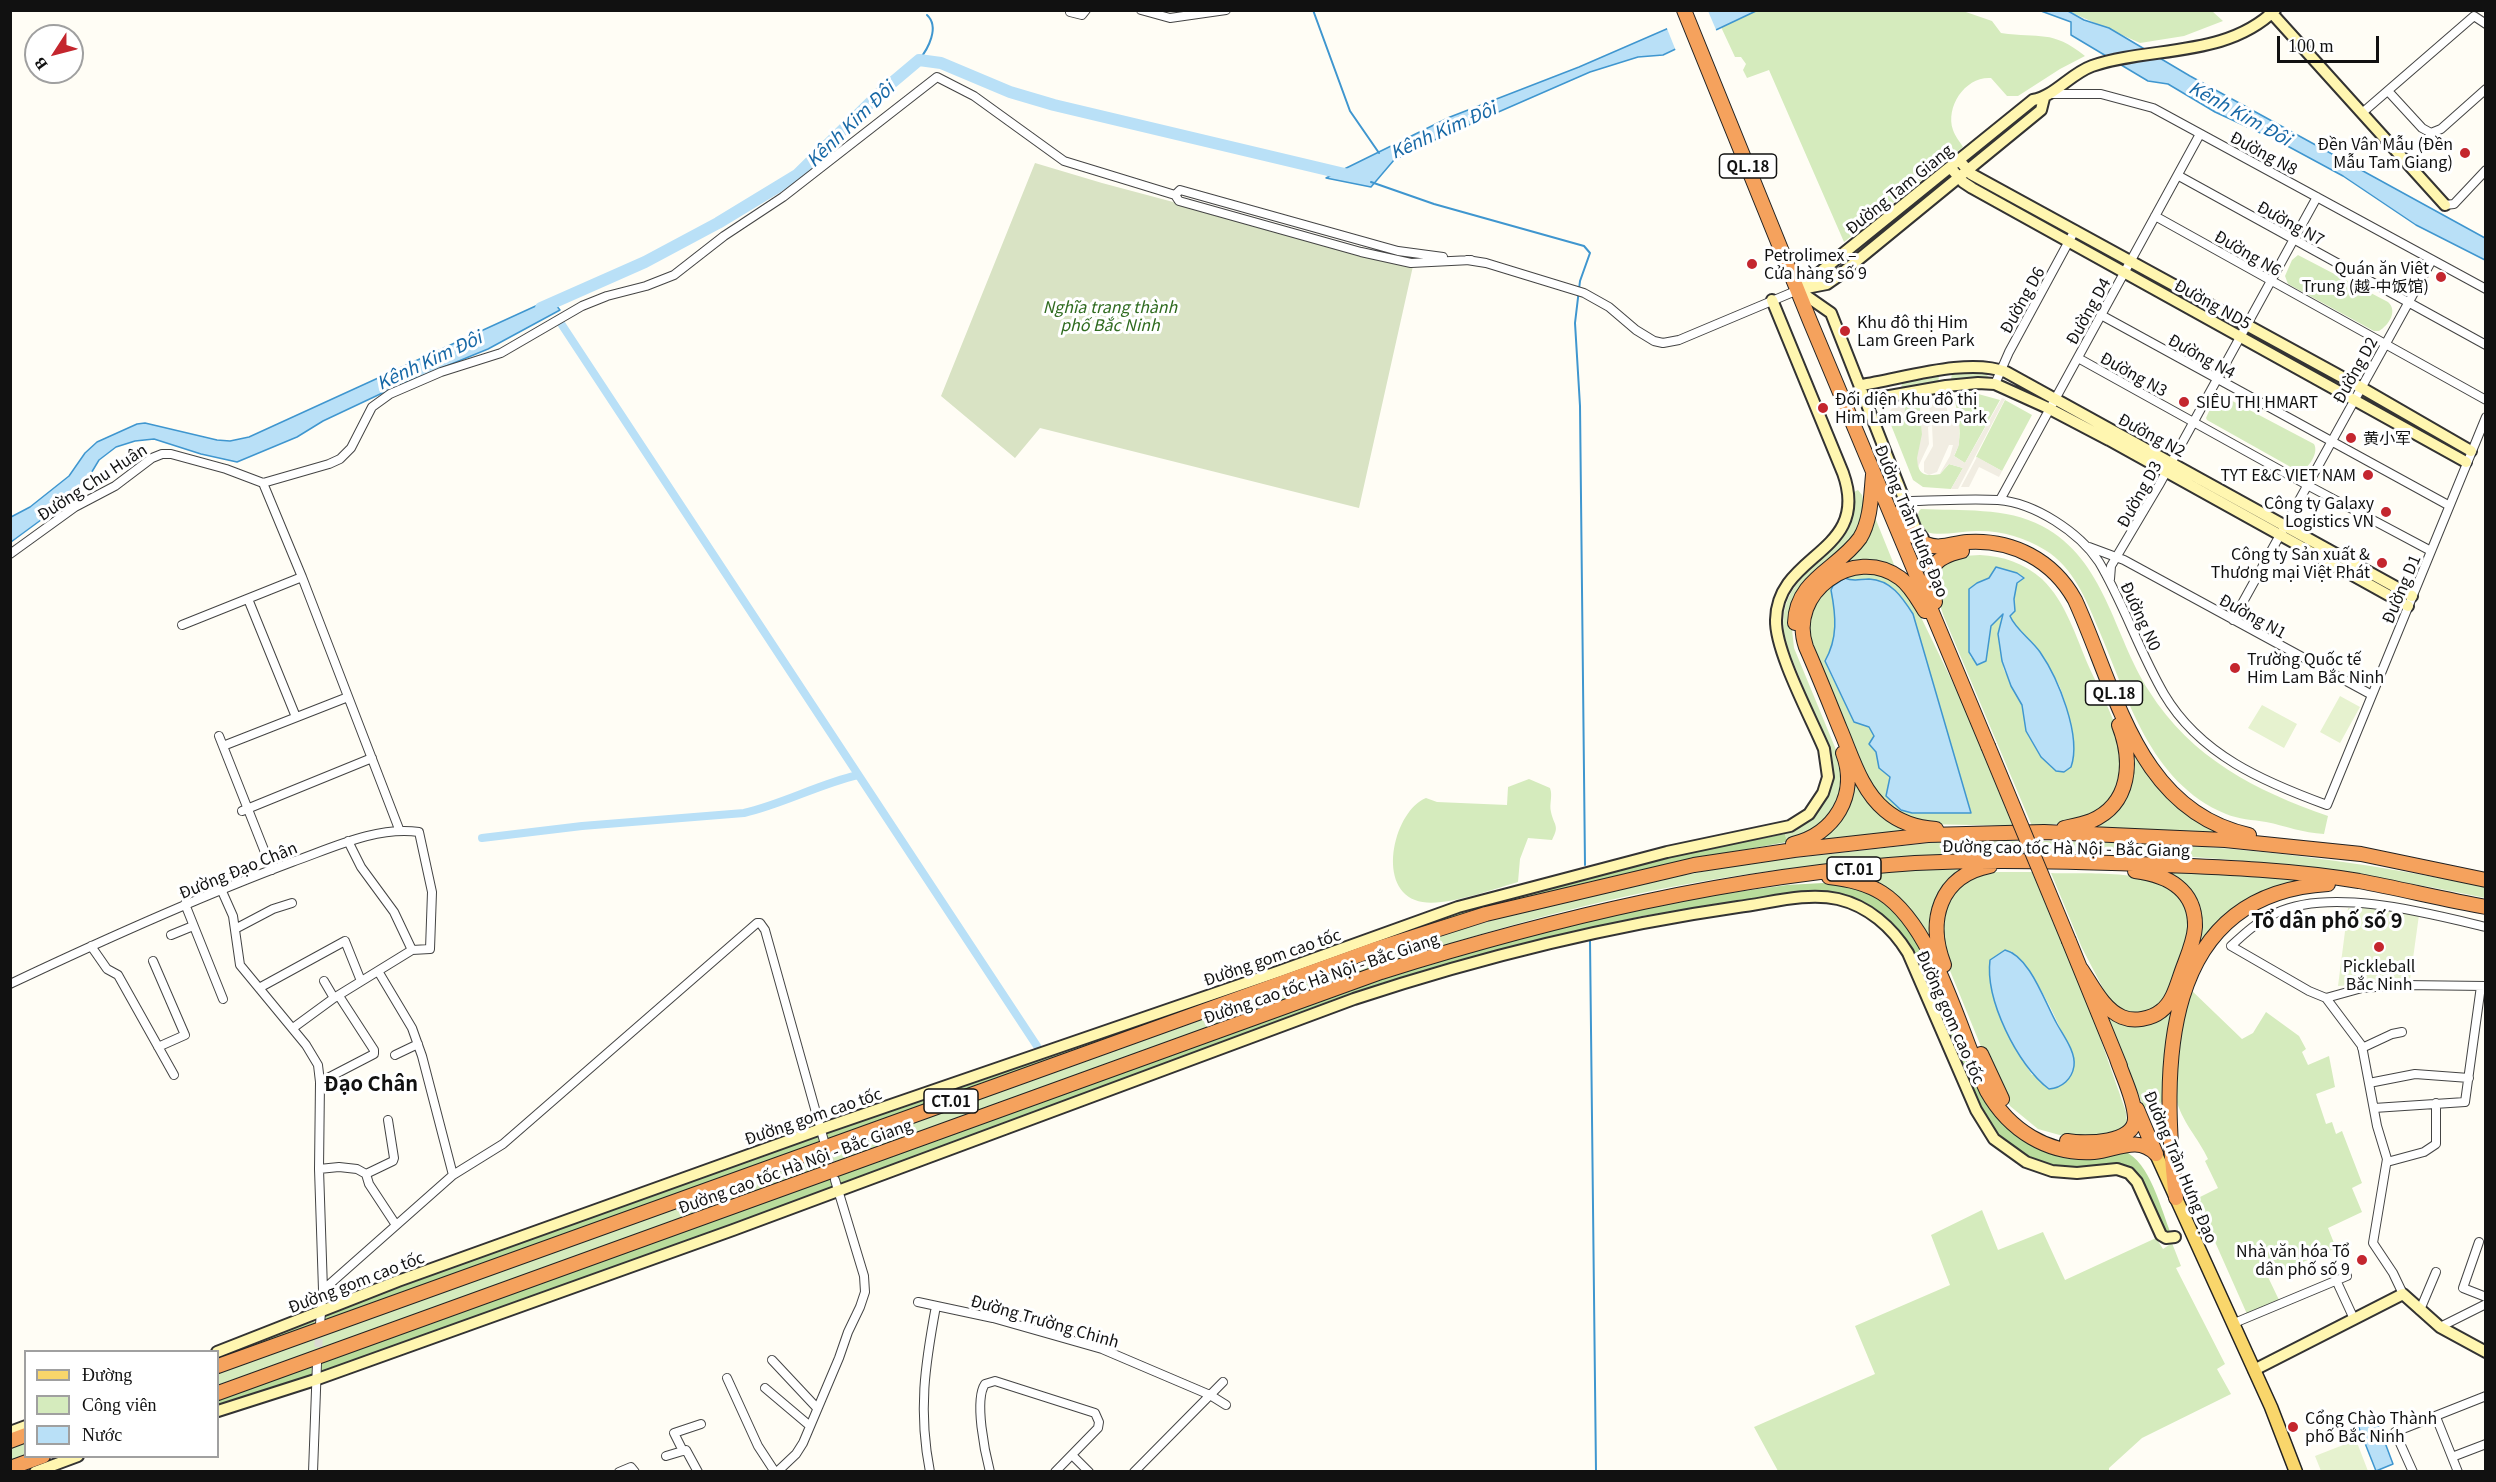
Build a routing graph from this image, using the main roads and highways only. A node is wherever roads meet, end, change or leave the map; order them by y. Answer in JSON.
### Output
{"nodes":[{"id":1,"x":2272,"y":12,"type":"edge"},
{"id":2,"x":1686,"y":14,"type":"edge"},
{"id":3,"x":2047,"y":96,"type":"junction"},
{"id":4,"x":1959,"y":160,"type":"junction"},
{"id":5,"x":1950,"y":167,"type":"junction"},
{"id":6,"x":1967,"y":170,"type":"junction"},
{"id":7,"x":1958,"y":177,"type":"junction"},
{"id":8,"x":2445,"y":205,"type":"road end"},
{"id":9,"x":1798,"y":290,"type":"junction"},
{"id":10,"x":1773,"y":300,"type":"road end"},
{"id":11,"x":1943,"y":370,"type":"junction"},
{"id":12,"x":1861,"y":385,"type":"junction"},
{"id":13,"x":1946,"y":386,"type":"junction"},
{"id":14,"x":1867,"y":400,"type":"junction"},
{"id":15,"x":2111,"y":436,"type":"junction"},
{"id":16,"x":1873,"y":471,"type":"junction"},
{"id":17,"x":1933,"y":546,"type":"junction"},
{"id":18,"x":2410,"y":601,"type":"road end"},
{"id":19,"x":1942,"y":633,"type":"junction"},
{"id":20,"x":1949,"y":650,"type":"junction"},
{"id":21,"x":2013,"y":832,"type":"junction"},
{"id":22,"x":2044,"y":832,"type":"junction"},
{"id":23,"x":2049,"y":861,"type":"junction"},
{"id":24,"x":2070,"y":861,"type":"junction"},
{"id":25,"x":2407,"y":863,"type":"junction"},
{"id":26,"x":1694,"y":865,"type":"junction"},
{"id":27,"x":2486,"y":880,"type":"edge"},
{"id":28,"x":2419,"y":894,"type":"junction"},
{"id":29,"x":1661,"y":898,"type":"junction"},
{"id":30,"x":2486,"y":908,"type":"edge"},
{"id":31,"x":2081,"y":969,"type":"junction"},
{"id":32,"x":2117,"y":1059,"type":"junction"},
{"id":33,"x":2156,"y":1154,"type":"junction"},
{"id":34,"x":2176,"y":1198,"type":"junction"},
{"id":35,"x":2175,"y":1237,"type":"dead end"},
{"id":36,"x":219,"y":1351,"type":"edge"},
{"id":37,"x":2486,"y":1352,"type":"edge"},
{"id":38,"x":219,"y":1366,"type":"edge"},
{"id":39,"x":2254,"y":1370,"type":"junction"},
{"id":40,"x":219,"y":1393,"type":"edge"},
{"id":41,"x":219,"y":1411,"type":"edge"},
{"id":42,"x":38,"y":1458,"type":"edge"},
{"id":43,"x":73,"y":1458,"type":"edge"},
{"id":44,"x":10,"y":1468,"type":"edge"},
{"id":45,"x":35,"y":1472,"type":"edge"},
{"id":46,"x":2296,"y":1472,"type":"edge"}],
"edges":[{"from":1,"to":3,"type":"main road","name":"Đường Tam Giang"},
{"from":1,"to":8,"type":"main road"},
{"from":2,"to":9,"type":"highway","name":"Đường Trần Hưng Đạo","number":"QL.18"},
{"from":3,"to":4,"type":"main road","name":"Đường Tam Giang"},
{"from":3,"to":6,"type":"main road","name":"Đường Tam Giang"},
{"from":4,"to":5,"type":"main road","name":"Đường Tam Giang"},
{"from":4,"to":6,"type":"main road","name":"Đường ND5"},
{"from":5,"to":7,"type":"main road","name":"Đường ND5"},
{"from":5,"to":9,"type":"main road","name":"Đường Tam Giang"},
{"from":6,"to":7,"type":"main road","name":"Đường Tam Giang"},
{"from":6,"to":7,"type":"main road","name":"Đường ND5"},
{"from":7,"to":9,"type":"main road","name":"Đường Tam Giang"},
{"from":9,"to":12,"type":"main road"},
{"from":9,"to":16,"type":"highway","name":"Đường Trần Hưng Đạo","number":"QL.18"},
{"from":10,"to":36,"type":"main road","name":"Đường gom cao tốc"},
{"from":11,"to":12,"type":"main road","name":"Đường N2"},
{"from":11,"to":13,"type":"main road"},
{"from":11,"to":15,"type":"main road","name":"Đường N2"},
{"from":12,"to":14,"type":"main road"},
{"from":13,"to":14,"type":"main road","name":"Đường N2"},
{"from":13,"to":15,"type":"main road","name":"Đường N2"},
{"from":14,"to":17,"type":"main road"},
{"from":15,"to":18,"type":"main road","name":"Đường N2"},
{"from":16,"to":17,"type":"highway","number":"QL.18"},
{"from":16,"to":19,"type":"highway","name":"Đường Trần Hưng Đạo","number":"QL.18"},
{"from":16,"to":26,"type":"highway"},
{"from":17,"to":25,"type":"highway","number":"QL.18"},
{"from":19,"to":20,"type":"highway","name":"Đường Trần Hưng Đạo","number":"QL.18"},
{"from":19,"to":22,"type":"highway"},
{"from":20,"to":21,"type":"highway"},
{"from":20,"to":31,"type":"highway","name":"Đường Trần Hưng Đạo","number":"QL.18","bridge":true},
{"from":21,"to":22,"type":"highway","name":"Đường cao tốc Hà Nội - Bắc Giang","number":"CT.01"},
{"from":21,"to":26,"type":"highway","name":"Đường cao tốc Hà Nội - Bắc Giang","number":"CT.01"},
{"from":22,"to":25,"type":"highway","name":"Đường cao tốc Hà Nội - Bắc Giang","number":"CT.01"},
{"from":23,"to":24,"type":"highway","name":"Đường cao tốc Hà Nội - Bắc Giang","number":"CT.01"},
{"from":23,"to":29,"type":"highway","name":"Đường cao tốc Hà Nội - Bắc Giang","number":"CT.01"},
{"from":23,"to":32,"type":"highway","number":"QL.18"},
{"from":24,"to":28,"type":"highway","name":"Đường cao tốc Hà Nội - Bắc Giang","number":"CT.01"},
{"from":24,"to":31,"type":"highway"},
{"from":25,"to":27,"type":"highway","name":"Đường cao tốc Hà Nội - Bắc Giang","number":"CT.01"},
{"from":26,"to":38,"type":"highway","name":"Đường cao tốc Hà Nội - Bắc Giang","number":"CT.01"},
{"from":28,"to":30,"type":"highway","name":"Đường cao tốc Hà Nội - Bắc Giang","number":"CT.01"},
{"from":28,"to":34,"type":"highway"},
{"from":29,"to":33,"type":"highway"},
{"from":29,"to":40,"type":"highway","name":"Đường cao tốc Hà Nội - Bắc Giang","number":"CT.01"},
{"from":31,"to":32,"type":"highway","name":"Đường Trần Hưng Đạo","number":"QL.18"},
{"from":32,"to":33,"type":"highway","name":"Đường Trần Hưng Đạo"},
{"from":33,"to":34,"type":"main road","name":"Đường Trần Hưng Đạo"},
{"from":34,"to":39,"type":"main road","name":"Đường Trần Hưng Đạo"},
{"from":35,"to":41,"type":"main road","name":"Đường gom cao tốc"},
{"from":37,"to":39,"type":"main road"},
{"from":39,"to":46,"type":"main road","name":"Đường Trần Hưng Đạo"},
{"from":42,"to":44,"type":"highway"},
{"from":43,"to":45,"type":"main road"}]}
